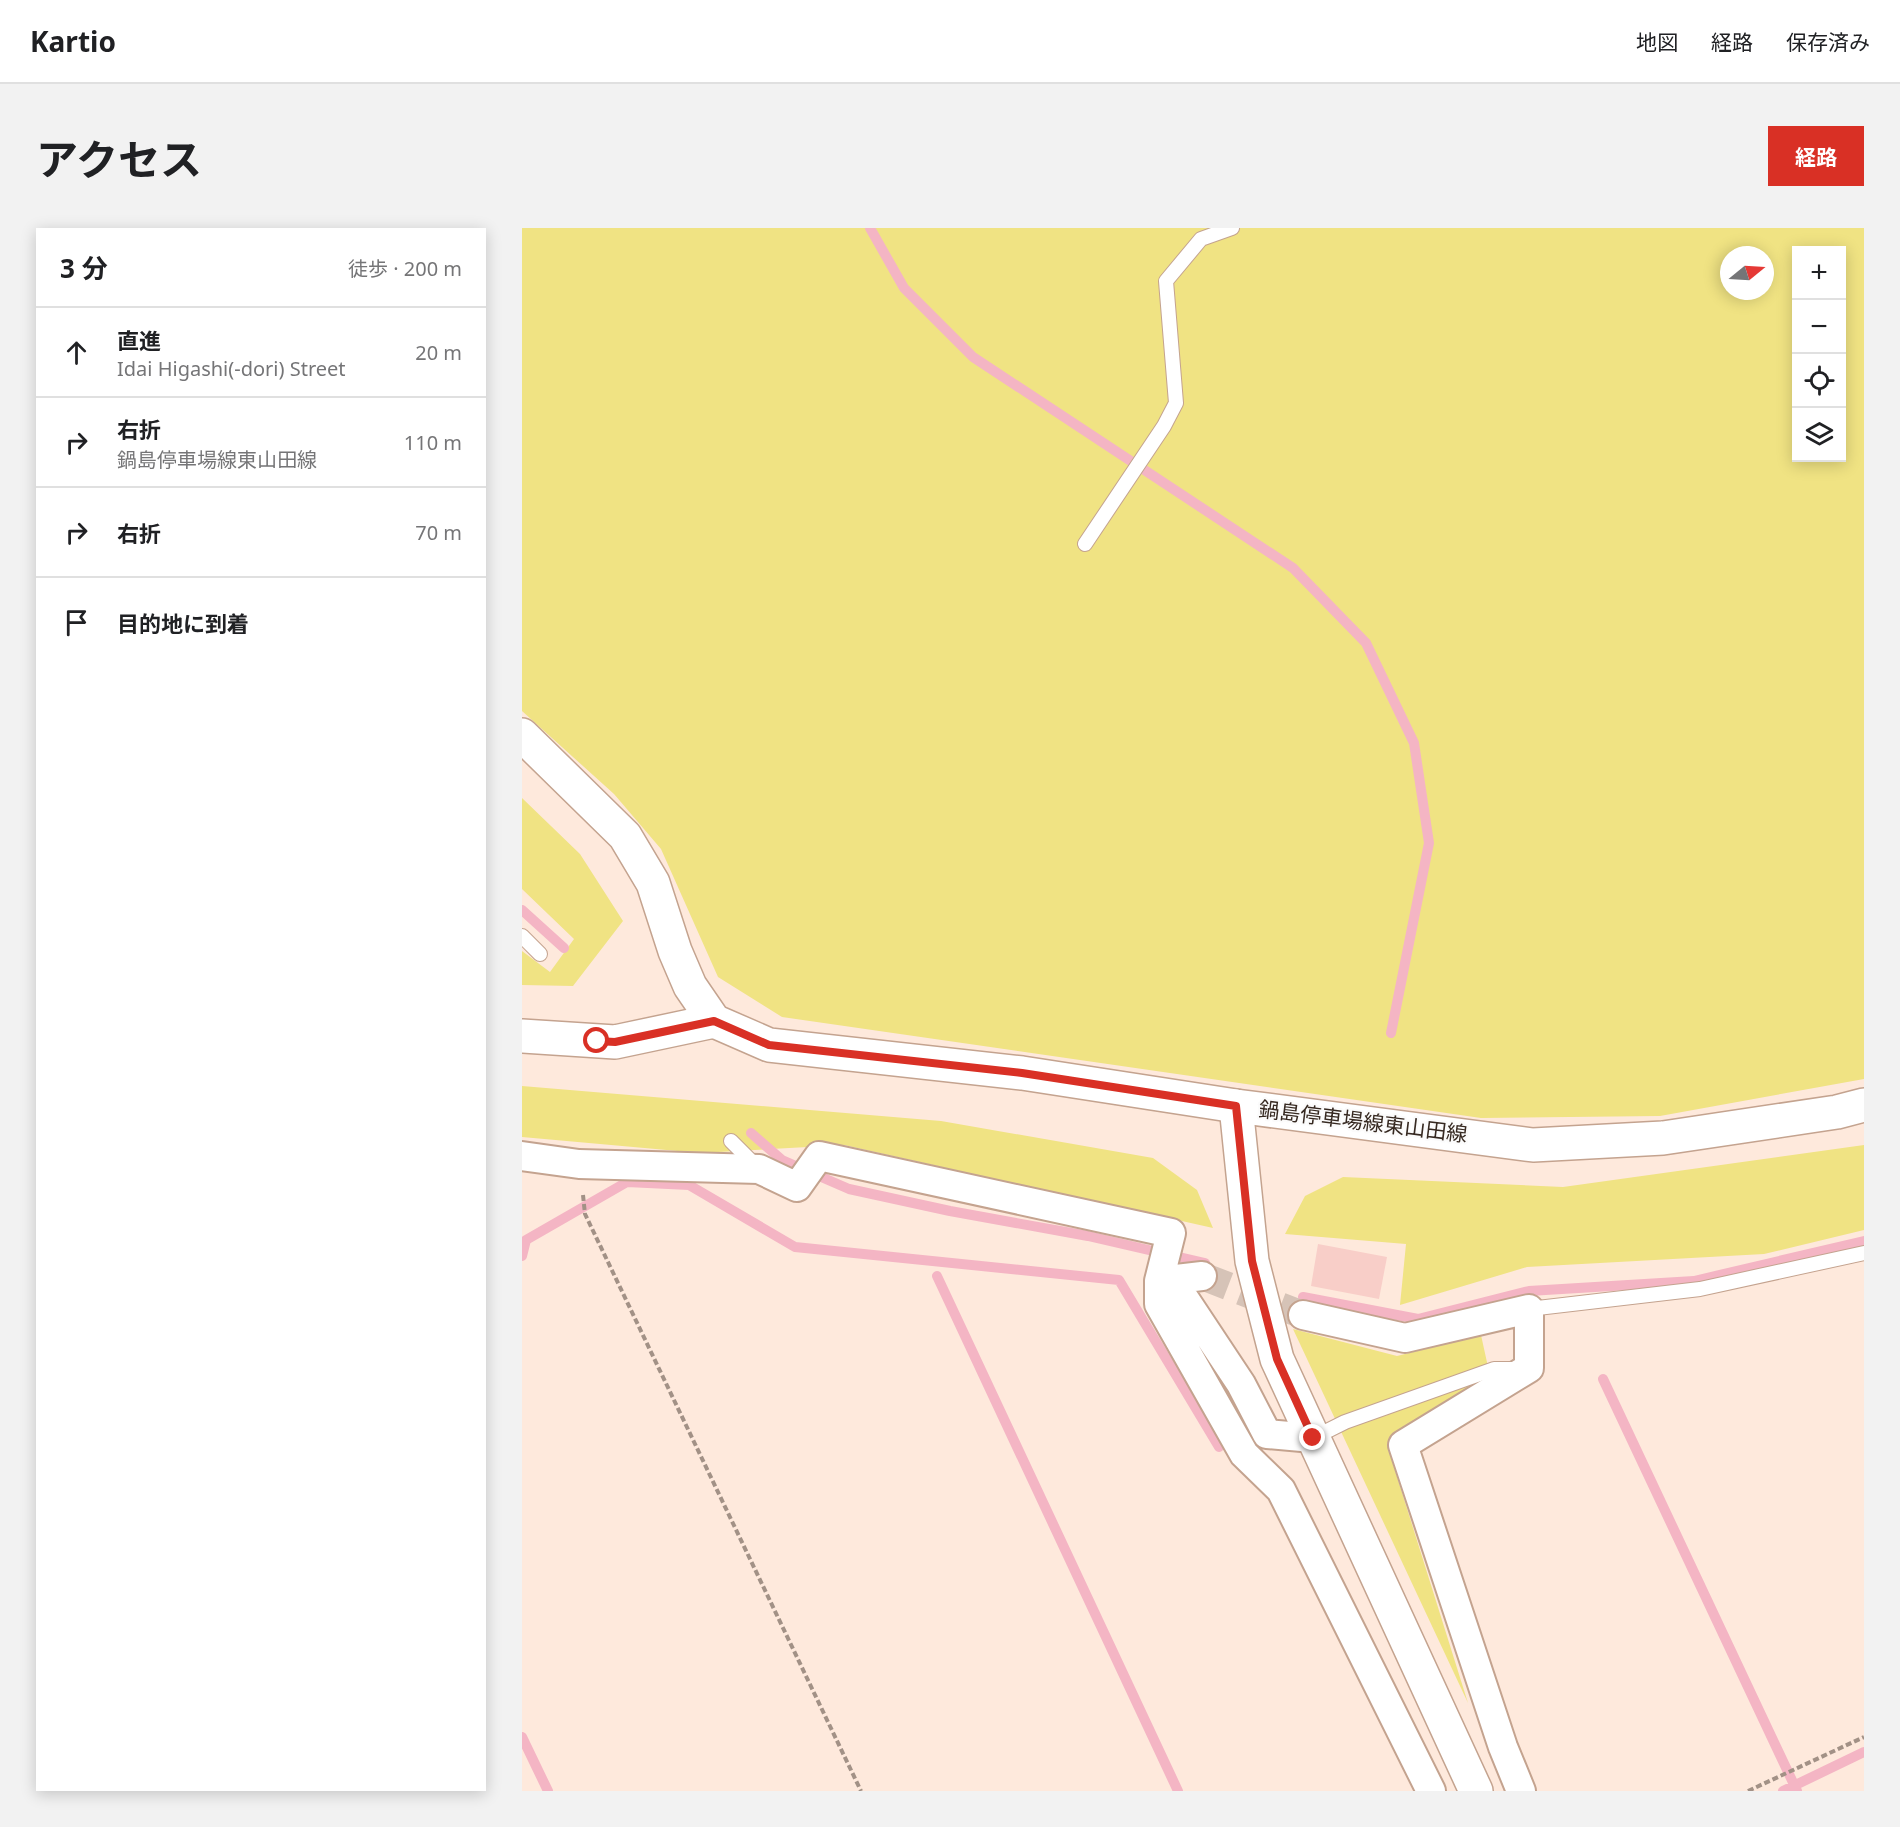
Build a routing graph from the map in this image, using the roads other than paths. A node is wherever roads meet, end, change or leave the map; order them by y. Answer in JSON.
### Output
{"nodes":[{"id":1,"x":1232,"y":228,"type":"edge"},
{"id":2,"x":1085,"y":544,"type":"dead end"},
{"id":3,"x":522,"y":735,"type":"edge"},
{"id":4,"x":522,"y":936,"type":"edge"},
{"id":5,"x":540,"y":954,"type":"dead end"},
{"id":6,"x":714,"y":1021,"type":"junction"},
{"id":7,"x":522,"y":1036,"type":"edge"},
{"id":8,"x":1864,"y":1105,"type":"edge"},
{"id":9,"x":1236,"y":1106,"type":"junction"},
{"id":10,"x":730,"y":1141,"type":"dead end"},
{"id":11,"x":522,"y":1156,"type":"edge"},
{"id":12,"x":759,"y":1168,"type":"junction"},
{"id":13,"x":1864,"y":1253,"type":"edge"},
{"id":14,"x":1161,"y":1275,"type":"junction"},
{"id":15,"x":1202,"y":1276,"type":"tunnel mouth"},
{"id":16,"x":1529,"y":1309,"type":"junction"},
{"id":17,"x":1303,"y":1315,"type":"tunnel mouth"},
{"id":18,"x":1529,"y":1368,"type":"junction"},
{"id":19,"x":1313,"y":1438,"type":"junction"},
{"id":20,"x":1431,"y":1791,"type":"edge"},
{"id":21,"x":1476,"y":1791,"type":"edge"},
{"id":22,"x":1521,"y":1791,"type":"edge"}],
"edges":[{"from":1,"to":2,"type":"lane"},
{"from":3,"to":6,"type":"main road"},
{"from":4,"to":5,"type":"lane"},
{"from":6,"to":7,"type":"main road"},
{"from":6,"to":9,"type":"main road","name":"鍋島停車場線東山田線"},
{"from":8,"to":9,"type":"main road","name":"鍋島停車場線東山田線"},
{"from":9,"to":19,"type":"main road"},
{"from":10,"to":12,"type":"lane"},
{"from":11,"to":12,"type":"street"},
{"from":12,"to":14,"type":"street"},
{"from":13,"to":16,"type":"lane"},
{"from":14,"to":15,"type":"street"},
{"from":14,"to":19,"type":"street"},
{"from":14,"to":20,"type":"street"},
{"from":16,"to":17,"type":"street"},
{"from":16,"to":18,"type":"street"},
{"from":18,"to":19,"type":"lane"},
{"from":18,"to":22,"type":"street"},
{"from":19,"to":21,"type":"main road"}]}
